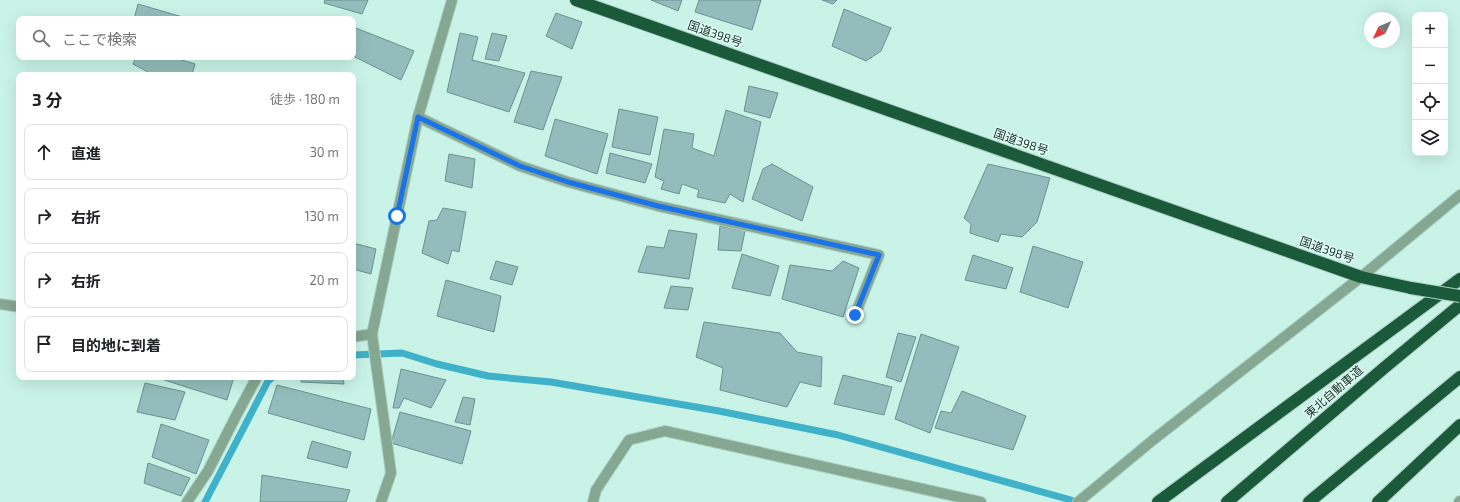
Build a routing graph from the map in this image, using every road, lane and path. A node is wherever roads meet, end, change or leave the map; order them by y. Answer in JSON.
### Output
{"nodes":[{"id":1,"x":452,"y":0,"type":"edge"},
{"id":2,"x":576,"y":0,"type":"edge"},
{"id":3,"x":418,"y":117,"type":"junction"},
{"id":4,"x":1460,"y":195,"type":"edge"},
{"id":5,"x":1361,"y":277,"type":"junction"},
{"id":6,"x":1460,"y":278,"type":"edge"},
{"id":7,"x":1460,"y":296,"type":"edge"},
{"id":8,"x":0,"y":304,"type":"edge"},
{"id":9,"x":1460,"y":305,"type":"edge"},
{"id":10,"x":16,"y":307,"type":"edge"},
{"id":11,"x":855,"y":315,"type":"dead end"},
{"id":12,"x":373,"y":336,"type":"junction"},
{"id":13,"x":356,"y":337,"type":"edge"},
{"id":14,"x":1460,"y":377,"type":"edge"},
{"id":15,"x":255,"y":380,"type":"edge"},
{"id":16,"x":1460,"y":425,"type":"edge"},
{"id":17,"x":187,"y":502,"type":"edge"},
{"id":18,"x":381,"y":502,"type":"edge"},
{"id":19,"x":593,"y":502,"type":"edge"},
{"id":20,"x":981,"y":502,"type":"edge"},
{"id":21,"x":1078,"y":502,"type":"edge"},
{"id":22,"x":1158,"y":502,"type":"edge"},
{"id":23,"x":1227,"y":502,"type":"edge"},
{"id":24,"x":1309,"y":502,"type":"edge"},
{"id":25,"x":1378,"y":502,"type":"edge"}],
"edges":[{"from":1,"to":3,"type":"street"},
{"from":2,"to":5,"type":"highway","name":"国道398号"},
{"from":3,"to":11,"type":"street"},
{"from":3,"to":12,"type":"street"},
{"from":4,"to":5,"type":"street"},
{"from":5,"to":7,"type":"highway","name":"国道398号","bridge":true},
{"from":5,"to":21,"type":"street"},
{"from":6,"to":22,"type":"highway"},
{"from":8,"to":10,"type":"street"},
{"from":9,"to":23,"type":"highway","name":"東北自動車道"},
{"from":12,"to":13,"type":"street"},
{"from":12,"to":18,"type":"street"},
{"from":14,"to":24,"type":"highway"},
{"from":15,"to":17,"type":"street"},
{"from":16,"to":25,"type":"highway"},
{"from":19,"to":20,"type":"street"}]}
